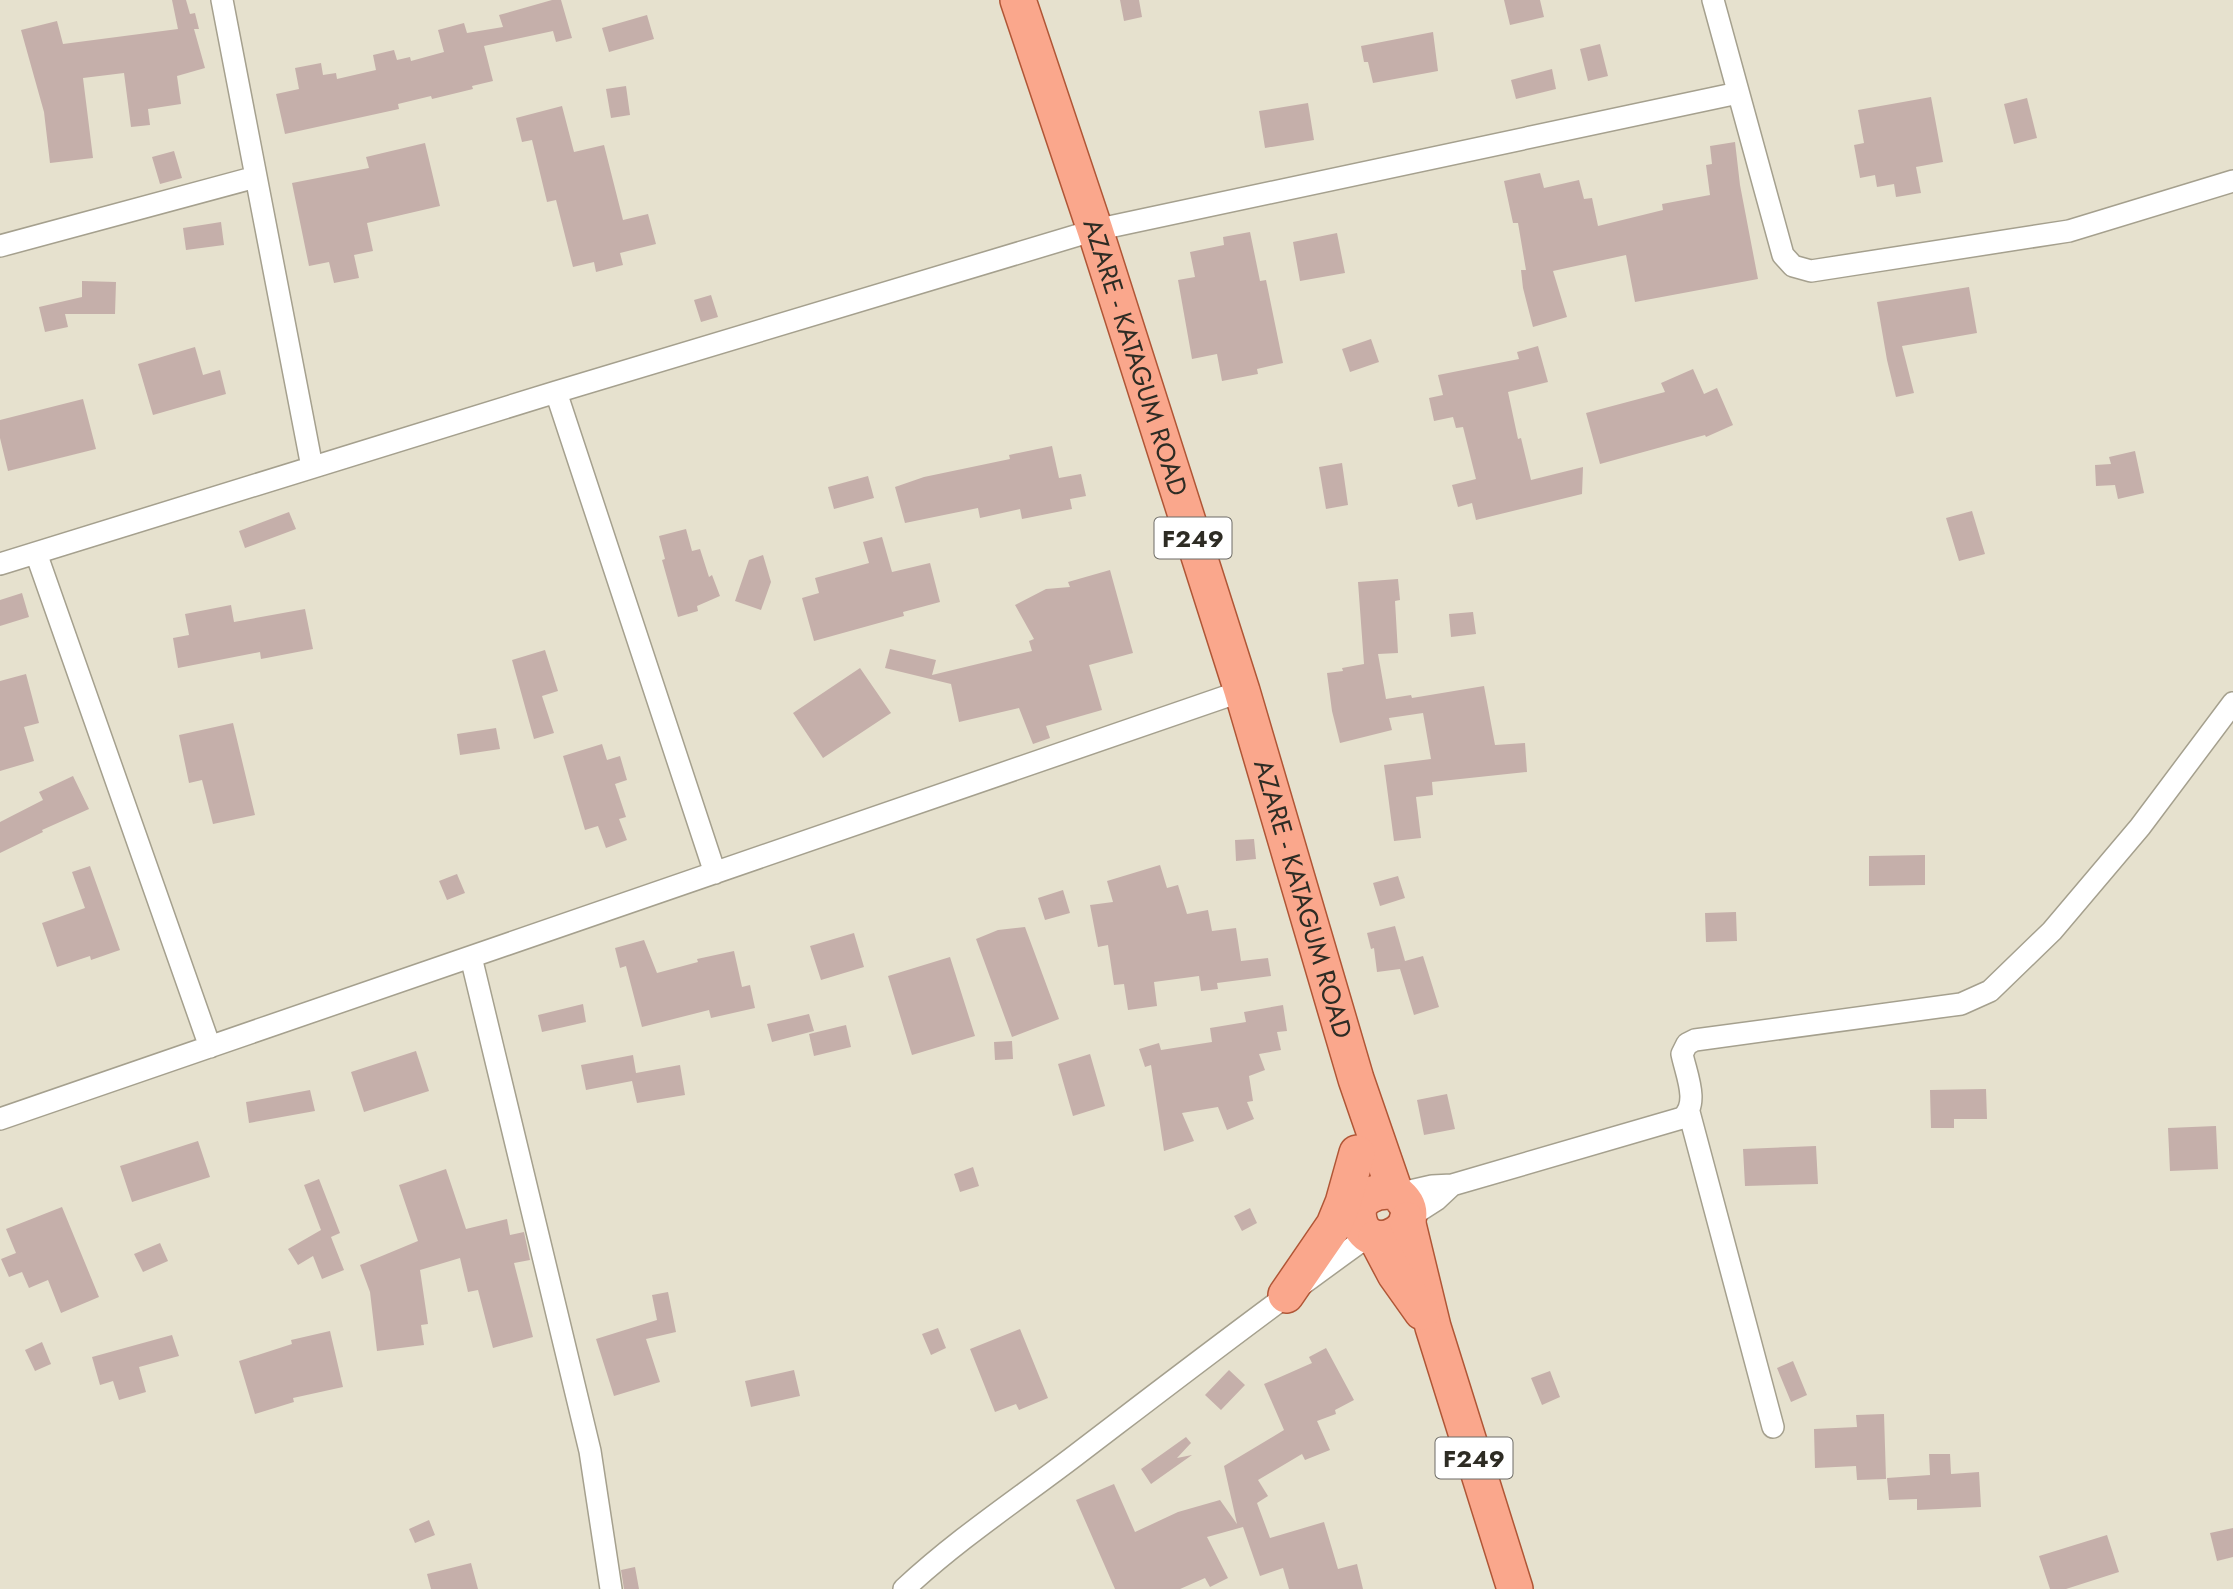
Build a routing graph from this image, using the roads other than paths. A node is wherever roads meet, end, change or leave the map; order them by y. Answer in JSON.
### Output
{"nodes":[{"id":1,"x":222,"y":0,"type":"edge"},
{"id":2,"x":1018,"y":0,"type":"edge"},
{"id":3,"x":1713,"y":0,"type":"edge"},
{"id":4,"x":1738,"y":93,"type":"junction"},
{"id":5,"x":256,"y":177,"type":"junction"},
{"id":6,"x":2233,"y":181,"type":"edge"},
{"id":7,"x":1095,"y":230,"type":"junction"},
{"id":8,"x":0,"y":246,"type":"edge"},
{"id":9,"x":556,"y":392,"type":"junction"},
{"id":10,"x":312,"y":467,"type":"junction"},
{"id":11,"x":36,"y":553,"type":"junction"},
{"id":12,"x":0,"y":564,"type":"edge"},
{"id":13,"x":1242,"y":691,"type":"junction"},
{"id":14,"x":2233,"y":703,"type":"edge"},
{"id":15,"x":715,"y":873,"type":"junction"},
{"id":16,"x":471,"y":957,"type":"junction"},
{"id":17,"x":210,"y":1046,"type":"junction"},
{"id":18,"x":1356,"y":1079,"type":"junction"},
{"id":19,"x":1689,"y":1112,"type":"junction"},
{"id":20,"x":0,"y":1119,"type":"edge"},
{"id":21,"x":1357,"y":1153,"type":"junction"},
{"id":22,"x":1394,"y":1205,"type":"junction"},
{"id":23,"x":1373,"y":1237,"type":"junction"},
{"id":24,"x":1286,"y":1295,"type":"junction"},
{"id":25,"x":1433,"y":1327,"type":"junction"},
{"id":26,"x":1773,"y":1427,"type":"dead end"},
{"id":27,"x":611,"y":1589,"type":"edge"},
{"id":28,"x":904,"y":1589,"type":"edge"},
{"id":29,"x":1515,"y":1589,"type":"edge"}],
"edges":[{"from":1,"to":5,"type":"street"},
{"from":2,"to":7,"type":"main road","name":"AZARE - KATAGUM ROAD","number":"F249"},
{"from":3,"to":4,"type":"street"},
{"from":4,"to":6,"type":"street"},
{"from":4,"to":7,"type":"street"},
{"from":5,"to":8,"type":"street"},
{"from":5,"to":10,"type":"street"},
{"from":7,"to":9,"type":"street"},
{"from":7,"to":13,"type":"main road","name":"AZARE - KATAGUM ROAD","number":"F249"},
{"from":9,"to":10,"type":"street"},
{"from":9,"to":15,"type":"street"},
{"from":10,"to":11,"type":"street"},
{"from":11,"to":12,"type":"street"},
{"from":11,"to":17,"type":"street"},
{"from":13,"to":15,"type":"street"},
{"from":13,"to":18,"type":"main road","name":"AZARE - KATAGUM ROAD","number":"F249"},
{"from":14,"to":19,"type":"street"},
{"from":15,"to":16,"type":"street"},
{"from":16,"to":17,"type":"street"},
{"from":16,"to":27,"type":"street"},
{"from":17,"to":20,"type":"street"},
{"from":18,"to":21,"type":"main road","name":"AZARE - KATAGUM ROAD","number":"F249"},
{"from":18,"to":22,"type":"main road","name":"AZARE - KATAGUM ROAD","number":"F249"},
{"from":19,"to":22,"type":"street"},
{"from":19,"to":26,"type":"street"},
{"from":21,"to":22,"type":"main road","name":"AZARE - KATAGUM ROAD","number":"F249"},
{"from":21,"to":24,"type":"main road"},
{"from":22,"to":23,"type":"main road","name":"AZARE - KATAGUM ROAD","number":"F249"},
{"from":22,"to":25,"type":"main road","name":"AZARE - KATAGUM ROAD","number":"F249"},
{"from":23,"to":24,"type":"street"},
{"from":23,"to":25,"type":"main road","name":"AZARE - KATAGUM ROAD","number":"F249"},
{"from":24,"to":28,"type":"street"},
{"from":25,"to":29,"type":"main road","name":"AZARE - KATAGUM ROAD","number":"F249"}]}
